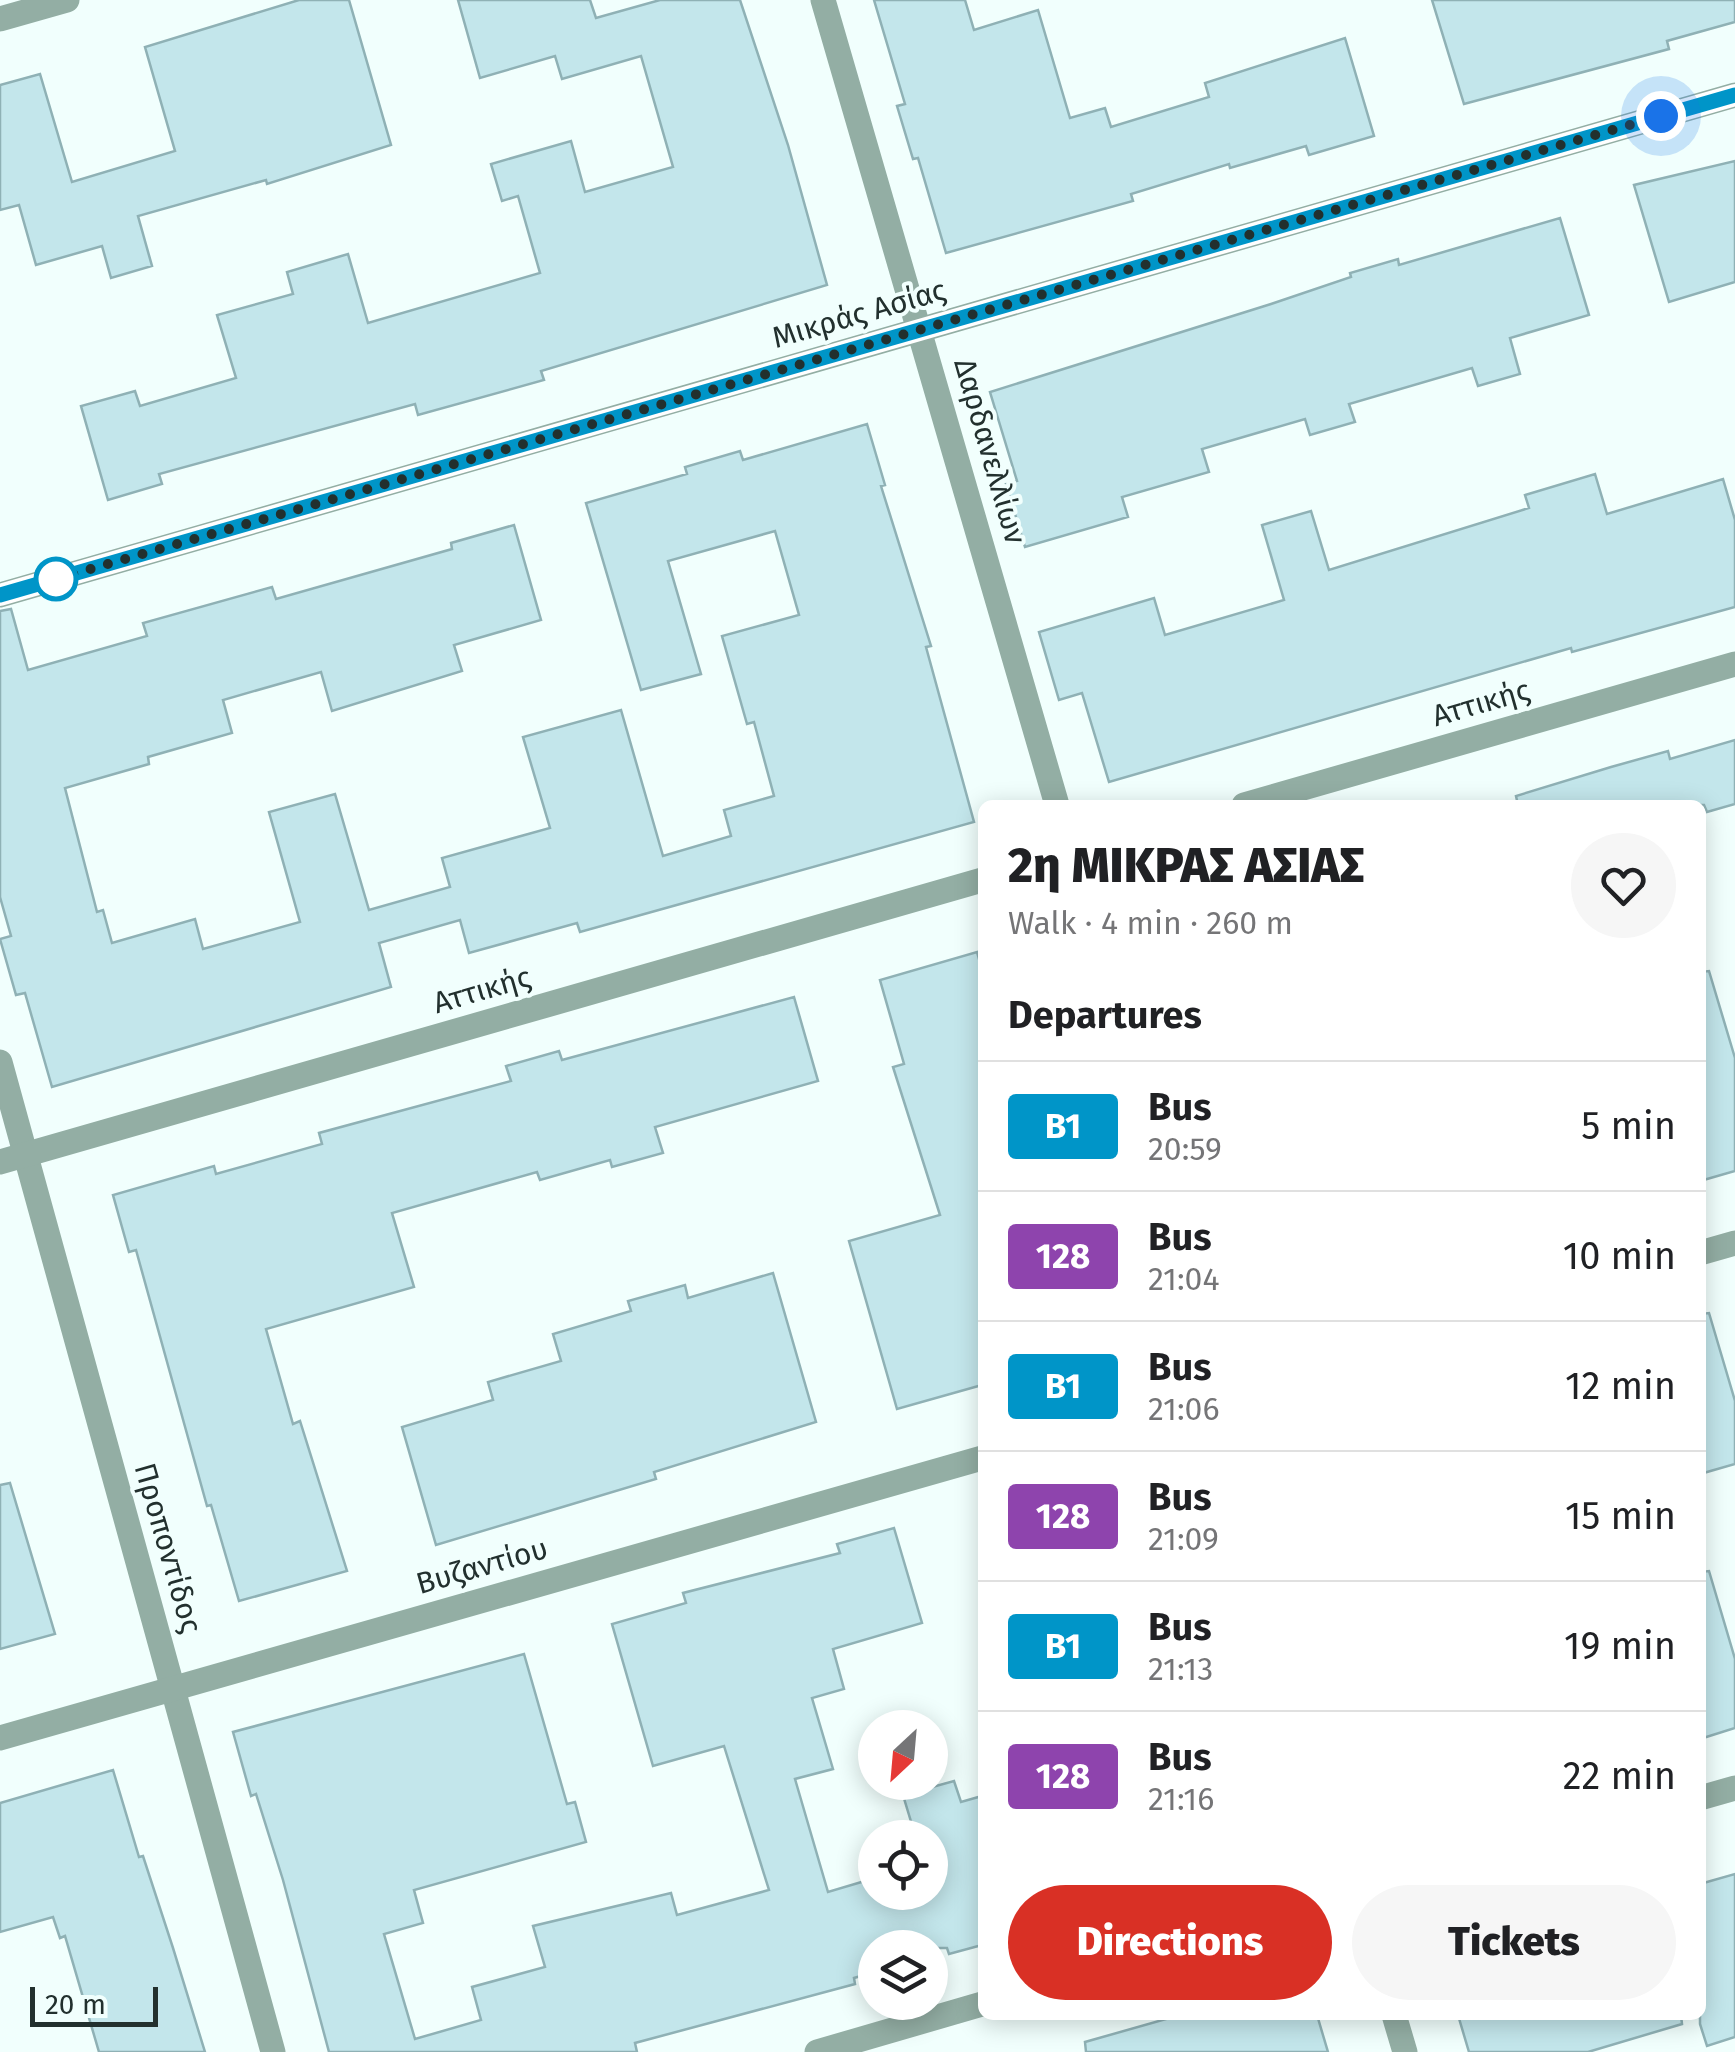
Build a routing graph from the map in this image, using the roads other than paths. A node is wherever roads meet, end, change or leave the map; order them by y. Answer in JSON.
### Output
{"nodes":[{"id":1,"x":67,"y":0,"type":"edge"},
{"id":2,"x":823,"y":0,"type":"edge"},
{"id":3,"x":0,"y":19,"type":"edge"},
{"id":4,"x":1735,"y":95,"type":"edge"},
{"id":5,"x":921,"y":330,"type":"junction"},
{"id":6,"x":0,"y":594,"type":"edge"},
{"id":7,"x":1735,"y":664,"type":"edge"},
{"id":8,"x":1057,"y":800,"type":"edge"},
{"id":9,"x":1261,"y":800,"type":"edge"},
{"id":10,"x":978,"y":881,"type":"edge"},
{"id":11,"x":0,"y":1062,"type":"edge"},
{"id":12,"x":12,"y":1159,"type":"edge"},
{"id":13,"x":1735,"y":1243,"type":"edge"},
{"id":14,"x":1706,"y":1251,"type":"edge"},
{"id":15,"x":978,"y":1459,"type":"edge"},
{"id":16,"x":173,"y":1688,"type":"junction"},
{"id":17,"x":0,"y":1738,"type":"edge"},
{"id":18,"x":1735,"y":1788,"type":"edge"},
{"id":19,"x":1706,"y":1796,"type":"edge"},
{"id":20,"x":978,"y":2005,"type":"edge"},
{"id":21,"x":1395,"y":2020,"type":"edge"},
{"id":22,"x":272,"y":2052,"type":"edge"},
{"id":23,"x":817,"y":2052,"type":"edge"},
{"id":24,"x":1404,"y":2052,"type":"edge"}],
"edges":[{"from":1,"to":3,"type":"street"},
{"from":2,"to":5,"type":"street","name":"Δαρδανελλίων"},
{"from":4,"to":5,"type":"street","name":"Μικράς Ασίας"},
{"from":5,"to":6,"type":"street","name":"Μικράς Ασίας"},
{"from":5,"to":8,"type":"street","name":"Δαρδανελλίων"},
{"from":7,"to":9,"type":"street","name":"Αττικής"},
{"from":10,"to":12,"type":"street","name":"Αττικής"},
{"from":11,"to":12,"type":"street","name":"Προποντίδος"},
{"from":12,"to":16,"type":"street","name":"Προποντίδος"},
{"from":13,"to":14,"type":"street"},
{"from":15,"to":16,"type":"street","name":"Βυζαντίου"},
{"from":16,"to":17,"type":"street","name":"Βυζαντίου"},
{"from":16,"to":22,"type":"street","name":"Προποντίδος"},
{"from":18,"to":19,"type":"street"},
{"from":20,"to":23,"type":"street"},
{"from":21,"to":24,"type":"street"}]}
